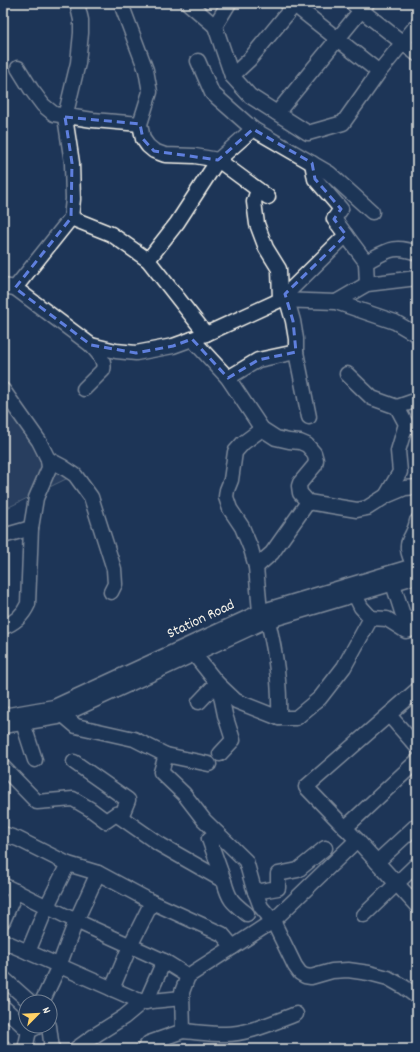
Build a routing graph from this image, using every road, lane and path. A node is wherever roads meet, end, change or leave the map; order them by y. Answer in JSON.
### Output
{"nodes":[{"id":1,"x":77,"y":3,"type":"edge"},
{"id":2,"x":188,"y":3,"type":"edge"},
{"id":3,"x":229,"y":3,"type":"edge"},
{"id":4,"x":294,"y":4,"type":"edge"},
{"id":5,"x":360,"y":5,"type":"edge"},
{"id":6,"x":123,"y":9,"type":"dead end"},
{"id":7,"x":417,"y":25,"type":"edge"},
{"id":8,"x":215,"y":26,"type":"junction"},
{"id":9,"x":337,"y":39,"type":"junction"},
{"id":10,"x":404,"y":43,"type":"junction"},
{"id":11,"x":417,"y":54,"type":"edge"},
{"id":12,"x":198,"y":61,"type":"dead end"},
{"id":13,"x":18,"y":68,"type":"dead end"},
{"id":14,"x":379,"y":72,"type":"junction"},
{"id":15,"x":232,"y":76,"type":"junction"},
{"id":16,"x":277,"y":113,"type":"junction"},
{"id":17,"x":65,"y":117,"type":"junction"},
{"id":18,"x":140,"y":124,"type":"junction"},
{"id":19,"x":253,"y":129,"type":"junction"},
{"id":20,"x":218,"y":160,"type":"junction"},
{"id":21,"x":312,"y":163,"type":"junction"},
{"id":22,"x":372,"y":212,"type":"dead end"},
{"id":23,"x":70,"y":218,"type":"junction"},
{"id":24,"x":346,"y":235,"type":"junction"},
{"id":25,"x":417,"y":253,"type":"edge"},
{"id":26,"x":148,"y":260,"type":"junction"},
{"id":27,"x":366,"y":262,"type":"junction"},
{"id":28,"x":417,"y":278,"type":"edge"},
{"id":29,"x":367,"y":284,"type":"junction"},
{"id":30,"x":9,"y":287,"type":"edge"},
{"id":31,"x":283,"y":300,"type":"junction"},
{"id":32,"x":336,"y":302,"type":"junction"},
{"id":33,"x":206,"y":334,"type":"junction"},
{"id":34,"x":417,"y":335,"type":"edge"},
{"id":35,"x":192,"y":339,"type":"junction"},
{"id":36,"x":91,"y":345,"type":"junction"},
{"id":37,"x":296,"y":352,"type":"junction"},
{"id":38,"x":347,"y":374,"type":"dead end"},
{"id":39,"x":228,"y":378,"type":"junction"},
{"id":40,"x":84,"y":389,"type":"dead end"},
{"id":41,"x":3,"y":390,"type":"edge"},
{"id":42,"x":417,"y":400,"type":"edge"},
{"id":43,"x":397,"y":407,"type":"junction"},
{"id":44,"x":309,"y":416,"type":"dead end"},
{"id":45,"x":262,"y":429,"type":"junction"},
{"id":46,"x":48,"y":459,"type":"junction"},
{"id":47,"x":417,"y":487,"type":"edge"},
{"id":48,"x":386,"y":496,"type":"junction"},
{"id":49,"x":308,"y":502,"type":"junction"},
{"id":50,"x":417,"y":521,"type":"edge"},
{"id":51,"x":31,"y":528,"type":"junction"},
{"id":52,"x":3,"y":536,"type":"edge"},
{"id":53,"x":256,"y":567,"type":"junction"},
{"id":54,"x":416,"y":569,"type":"edge"},
{"id":55,"x":393,"y":584,"type":"junction"},
{"id":56,"x":112,"y":592,"type":"dead end"},
{"id":57,"x":355,"y":595,"type":"junction"},
{"id":58,"x":264,"y":616,"type":"junction"},
{"id":59,"x":371,"y":618,"type":"junction"},
{"id":60,"x":3,"y":627,"type":"edge"},
{"id":61,"x":194,"y":654,"type":"junction"},
{"id":62,"x":218,"y":685,"type":"junction"},
{"id":63,"x":417,"y":690,"type":"edge"},
{"id":64,"x":199,"y":702,"type":"dead end"},
{"id":65,"x":63,"y":714,"type":"junction"},
{"id":66,"x":3,"y":716,"type":"edge"},
{"id":67,"x":389,"y":716,"type":"junction"},
{"id":68,"x":279,"y":718,"type":"junction"},
{"id":69,"x":23,"y":723,"type":"junction"},
{"id":70,"x":3,"y":726,"type":"edge"},
{"id":71,"x":417,"y":747,"type":"edge"},
{"id":72,"x":220,"y":754,"type":"dead end"},
{"id":73,"x":166,"y":755,"type":"junction"},
{"id":74,"x":35,"y":760,"type":"dead end"},
{"id":75,"x":417,"y":761,"type":"edge"},
{"id":76,"x":74,"y":762,"type":"dead end"},
{"id":77,"x":209,"y":764,"type":"dead end"},
{"id":78,"x":3,"y":768,"type":"edge"},
{"id":79,"x":121,"y":818,"type":"junction"},
{"id":80,"x":417,"y":825,"type":"edge"},
{"id":81,"x":345,"y":828,"type":"junction"},
{"id":82,"x":217,"y":833,"type":"junction"},
{"id":83,"x":3,"y":834,"type":"edge"},
{"id":84,"x":357,"y":840,"type":"junction"},
{"id":85,"x":325,"y":848,"type":"dead end"},
{"id":86,"x":377,"y":862,"type":"junction"},
{"id":87,"x":68,"y":864,"type":"junction"},
{"id":88,"x":417,"y":865,"type":"edge"},
{"id":89,"x":98,"y":873,"type":"junction"},
{"id":90,"x":224,"y":881,"type":"junction"},
{"id":91,"x":397,"y":884,"type":"junction"},
{"id":92,"x":3,"y":885,"type":"edge"},
{"id":93,"x":16,"y":891,"type":"junction"},
{"id":94,"x":255,"y":892,"type":"junction"},
{"id":95,"x":152,"y":902,"type":"junction"},
{"id":96,"x":416,"y":903,"type":"edge"},
{"id":97,"x":47,"y":906,"type":"junction"},
{"id":98,"x":247,"y":914,"type":"dead end"},
{"id":99,"x":364,"y":915,"type":"dead end"},
{"id":100,"x":3,"y":921,"type":"edge"},
{"id":101,"x":76,"y":921,"type":"junction"},
{"id":102,"x":273,"y":921,"type":"junction"},
{"id":103,"x":3,"y":941,"type":"edge"},
{"id":104,"x":130,"y":946,"type":"junction"},
{"id":105,"x":232,"y":947,"type":"junction"},
{"id":106,"x":28,"y":952,"type":"junction"},
{"id":107,"x":164,"y":961,"type":"junction"},
{"id":108,"x":59,"y":966,"type":"junction"},
{"id":109,"x":188,"y":976,"type":"junction"},
{"id":110,"x":3,"y":978,"type":"edge"},
{"id":111,"x":112,"y":989,"type":"junction"},
{"id":112,"x":21,"y":994,"type":"edge"},
{"id":113,"x":46,"y":994,"type":"edge"},
{"id":114,"x":417,"y":997,"type":"edge"},
{"id":115,"x":182,"y":998,"type":"junction"},
{"id":116,"x":144,"y":1002,"type":"junction"},
{"id":117,"x":3,"y":1007,"type":"edge"},
{"id":118,"x":296,"y":1014,"type":"dead end"},
{"id":119,"x":18,"y":1018,"type":"edge"},
{"id":120,"x":183,"y":1031,"type":"junction"},
{"id":121,"x":32,"y":1034,"type":"edge"},
{"id":122,"x":49,"y":1034,"type":"edge"},
{"id":123,"x":3,"y":1047,"type":"edge"},
{"id":124,"x":5,"y":1049,"type":"edge"},
{"id":125,"x":25,"y":1049,"type":"edge"},
{"id":126,"x":50,"y":1049,"type":"edge"},
{"id":127,"x":76,"y":1049,"type":"edge"},
{"id":128,"x":144,"y":1049,"type":"edge"}],
"edges":[{"from":1,"to":17,"type":"street"},
{"from":2,"to":8,"type":"street"},
{"from":3,"to":8,"type":"street"},
{"from":4,"to":9,"type":"street"},
{"from":4,"to":15,"type":"street"},
{"from":5,"to":9,"type":"street"},
{"from":5,"to":10,"type":"street"},
{"from":6,"to":18,"type":"street"},
{"from":7,"to":10,"type":"street"},
{"from":8,"to":15,"type":"street"},
{"from":9,"to":14,"type":"street"},
{"from":9,"to":16,"type":"street"},
{"from":10,"to":11,"type":"street"},
{"from":10,"to":14,"type":"street"},
{"from":12,"to":19,"type":"street"},
{"from":13,"to":17,"type":"street"},
{"from":14,"to":16,"type":"street"},
{"from":15,"to":16,"type":"street"},
{"from":17,"to":18,"type":"street"},
{"from":17,"to":23,"type":"street"},
{"from":18,"to":20,"type":"street"},
{"from":19,"to":20,"type":"street"},
{"from":19,"to":21,"type":"street"},
{"from":20,"to":26,"type":"street"},
{"from":20,"to":31,"type":"street"},
{"from":21,"to":22,"type":"street"},
{"from":21,"to":24,"type":"street"},
{"from":23,"to":26,"type":"street"},
{"from":23,"to":30,"type":"street"},
{"from":24,"to":27,"type":"street"},
{"from":24,"to":31,"type":"street"},
{"from":25,"to":27,"type":"street"},
{"from":26,"to":33,"type":"street"},
{"from":27,"to":29,"type":"street"},
{"from":28,"to":29,"type":"street"},
{"from":29,"to":32,"type":"street"},
{"from":30,"to":36,"type":"street"},
{"from":31,"to":32,"type":"street"},
{"from":31,"to":33,"type":"street"},
{"from":31,"to":37,"type":"street"},
{"from":32,"to":34,"type":"street"},
{"from":33,"to":35,"type":"street"},
{"from":35,"to":36,"type":"street"},
{"from":35,"to":39,"type":"street"},
{"from":36,"to":40,"type":"street"},
{"from":37,"to":39,"type":"street"},
{"from":37,"to":44,"type":"street"},
{"from":38,"to":43,"type":"street"},
{"from":39,"to":45,"type":"street"},
{"from":41,"to":46,"type":"street"},
{"from":42,"to":43,"type":"street"},
{"from":43,"to":48,"type":"street"},
{"from":45,"to":49,"type":"street"},
{"from":45,"to":53,"type":"street"},
{"from":46,"to":51,"type":"street"},
{"from":46,"to":56,"type":"street"},
{"from":47,"to":48,"type":"street"},
{"from":48,"to":49,"type":"street"},
{"from":49,"to":53,"type":"street"},
{"from":50,"to":54,"type":"street"},
{"from":51,"to":52,"type":"street"},
{"from":51,"to":60,"type":"street"},
{"from":53,"to":58,"type":"street"},
{"from":54,"to":55,"type":"street","name":"Station Road"},
{"from":54,"to":58,"type":"street","name":"Station Road"},
{"from":55,"to":57,"type":"street","name":"Station Road"},
{"from":55,"to":59,"type":"street"},
{"from":57,"to":58,"type":"street","name":"Station Road"},
{"from":57,"to":59,"type":"street"},
{"from":58,"to":61,"type":"street","name":"Station Road"},
{"from":58,"to":66,"type":"street","name":"Station Road"},
{"from":58,"to":68,"type":"street"},
{"from":59,"to":68,"type":"street"},
{"from":61,"to":62,"type":"street"},
{"from":61,"to":65,"type":"street","name":"Station Road"},
{"from":62,"to":64,"type":"street"},
{"from":62,"to":68,"type":"street"},
{"from":62,"to":72,"type":"street"},
{"from":63,"to":67,"type":"street"},
{"from":65,"to":69,"type":"street","name":"Station Road"},
{"from":65,"to":73,"type":"street"},
{"from":67,"to":71,"type":"street"},
{"from":67,"to":81,"type":"street"},
{"from":69,"to":70,"type":"street","name":"Station Road"},
{"from":69,"to":74,"type":"street"},
{"from":73,"to":77,"type":"street"},
{"from":73,"to":82,"type":"street"},
{"from":75,"to":81,"type":"street"},
{"from":76,"to":79,"type":"street"},
{"from":78,"to":79,"type":"street"},
{"from":79,"to":90,"type":"street"},
{"from":80,"to":86,"type":"street"},
{"from":81,"to":84,"type":"street"},
{"from":82,"to":90,"type":"street"},
{"from":82,"to":94,"type":"street"},
{"from":83,"to":87,"type":"street"},
{"from":84,"to":86,"type":"street"},
{"from":84,"to":102,"type":"street"},
{"from":85,"to":94,"type":"street"},
{"from":86,"to":91,"type":"street"},
{"from":87,"to":89,"type":"street"},
{"from":87,"to":97,"type":"street"},
{"from":88,"to":91,"type":"street"},
{"from":89,"to":95,"type":"street"},
{"from":89,"to":101,"type":"street"},
{"from":90,"to":98,"type":"street"},
{"from":91,"to":96,"type":"street"},
{"from":91,"to":99,"type":"street"},
{"from":92,"to":93,"type":"street"},
{"from":93,"to":97,"type":"street"},
{"from":93,"to":100,"type":"street"},
{"from":94,"to":102,"type":"street"},
{"from":95,"to":104,"type":"street"},
{"from":95,"to":105,"type":"street"},
{"from":97,"to":101,"type":"street"},
{"from":97,"to":106,"type":"street"},
{"from":101,"to":104,"type":"street"},
{"from":101,"to":108,"type":"street"},
{"from":102,"to":105,"type":"street"},
{"from":102,"to":114,"type":"street"},
{"from":103,"to":106,"type":"street"},
{"from":104,"to":107,"type":"street"},
{"from":104,"to":111,"type":"street"},
{"from":105,"to":109,"type":"street"},
{"from":106,"to":108,"type":"street"},
{"from":107,"to":109,"type":"street"},
{"from":107,"to":116,"type":"street"},
{"from":108,"to":111,"type":"street"},
{"from":108,"to":113,"type":"street"},
{"from":109,"to":115,"type":"street"},
{"from":110,"to":112,"type":"street"},
{"from":111,"to":116,"type":"street"},
{"from":115,"to":116,"type":"street"},
{"from":115,"to":120,"type":"street"},
{"from":116,"to":127,"type":"street"},
{"from":117,"to":119,"type":"street"},
{"from":118,"to":120,"type":"street"},
{"from":120,"to":128,"type":"street"},
{"from":121,"to":125,"type":"street"},
{"from":122,"to":126,"type":"street"},
{"from":123,"to":124,"type":"street"}]}
